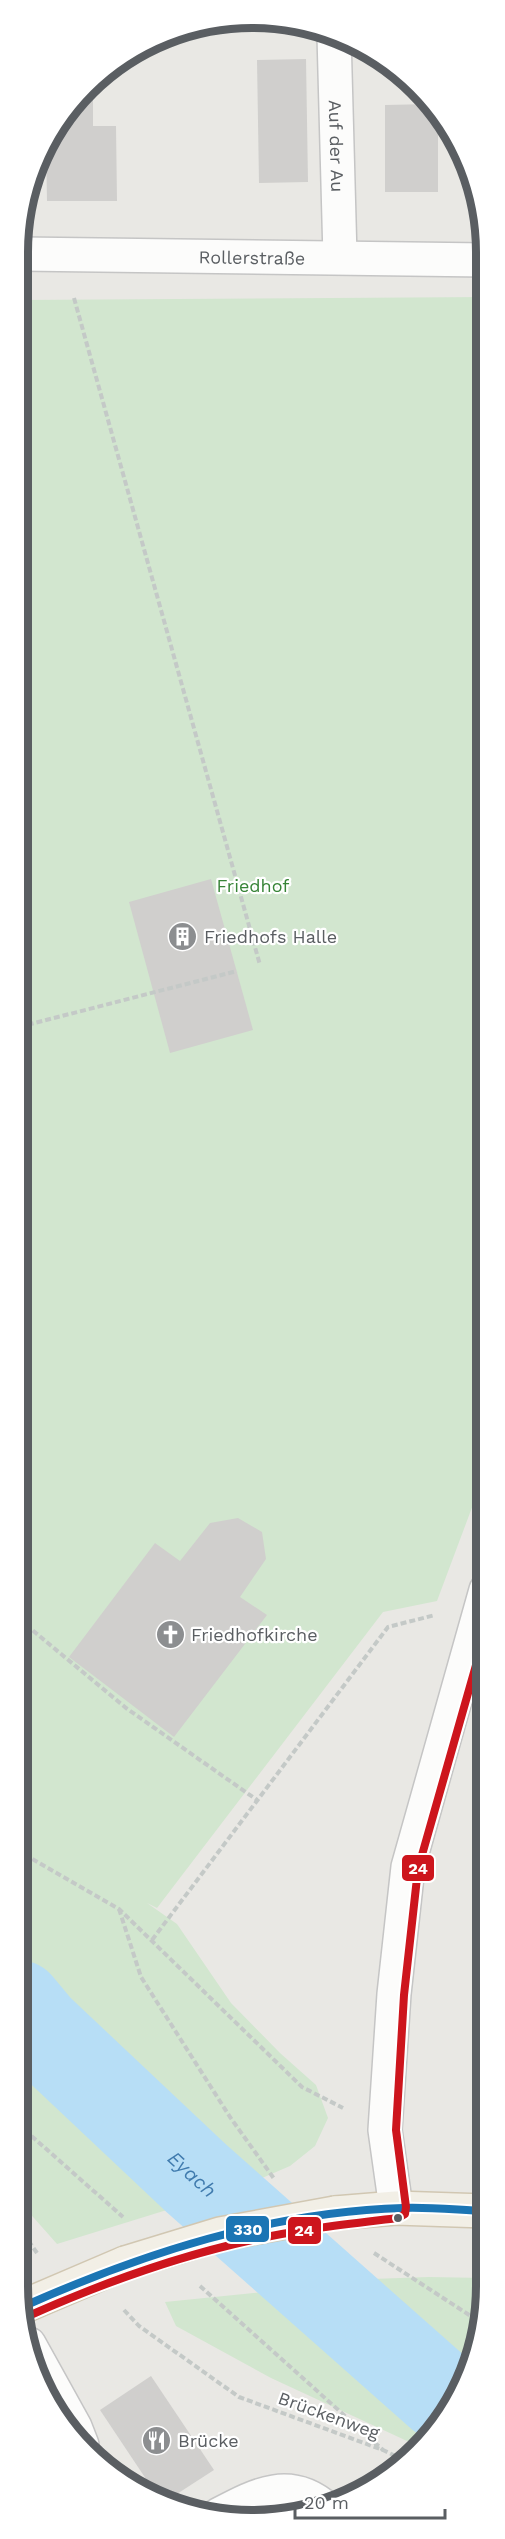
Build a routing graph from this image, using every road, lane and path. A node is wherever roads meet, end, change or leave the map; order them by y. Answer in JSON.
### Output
{"nodes":[{"id":1,"x":334,"y":44,"type":"edge"},
{"id":2,"x":28,"y":254,"type":"edge"},
{"id":3,"x":62,"y":254,"type":"junction"},
{"id":4,"x":340,"y":258,"type":"junction"},
{"id":5,"x":476,"y":260,"type":"edge"},
{"id":6,"x":260,"y":965,"type":"dead end"},
{"id":7,"x":237,"y":971,"type":"dead end"},
{"id":8,"x":28,"y":1025,"type":"edge"},
{"id":9,"x":476,"y":1599,"type":"edge"},
{"id":10,"x":476,"y":1622,"type":"edge"},
{"id":11,"x":28,"y":1626,"type":"edge"},
{"id":12,"x":257,"y":1800,"type":"junction"},
{"id":13,"x":28,"y":1856,"type":"edge"},
{"id":14,"x":119,"y":1910,"type":"junction"},
{"id":15,"x":152,"y":1940,"type":"junction"},
{"id":16,"x":385,"y":2130,"type":"junction"},
{"id":17,"x":282,"y":2189,"type":"dead end"},
{"id":18,"x":396,"y":2208,"type":"junction"},
{"id":19,"x":476,"y":2211,"type":"edge"},
{"id":20,"x":369,"y":2250,"type":"dead end"},
{"id":21,"x":92,"y":2276,"type":"junction"},
{"id":22,"x":29,"y":2304,"type":"edge"},
{"id":23,"x":474,"y":2318,"type":"edge"},
{"id":24,"x":51,"y":2384,"type":"edge"},
{"id":25,"x":67,"y":2412,"type":"edge"},
{"id":26,"x":398,"y":2457,"type":"edge"},
{"id":27,"x":318,"y":2501,"type":"edge"},
{"id":28,"x":229,"y":2509,"type":"edge"}],
"edges":[{"from":1,"to":4,"type":"street","name":"Auf der Au"},
{"from":2,"to":3,"type":"street","name":"Rollerstraße"},
{"from":3,"to":4,"type":"street","name":"Rollerstraße"},
{"from":3,"to":6,"type":"path"},
{"from":4,"to":5,"type":"street","name":"Rollerstraße"},
{"from":7,"to":8,"type":"path"},
{"from":9,"to":12,"type":"path"},
{"from":10,"to":16,"type":"street"},
{"from":11,"to":12,"type":"path"},
{"from":12,"to":15,"type":"path"},
{"from":13,"to":14,"type":"path"},
{"from":14,"to":15,"type":"path"},
{"from":14,"to":17,"type":"path"},
{"from":15,"to":16,"type":"path"},
{"from":16,"to":18,"type":"street"},
{"from":18,"to":19,"type":"main road"},
{"from":18,"to":21,"type":"main road","bridge":true},
{"from":20,"to":23,"type":"path"},
{"from":21,"to":22,"type":"main road"},
{"from":21,"to":26,"type":"path","name":"Brückenweg"},
{"from":24,"to":25,"type":"street"},
{"from":27,"to":28,"type":"street"}]}
